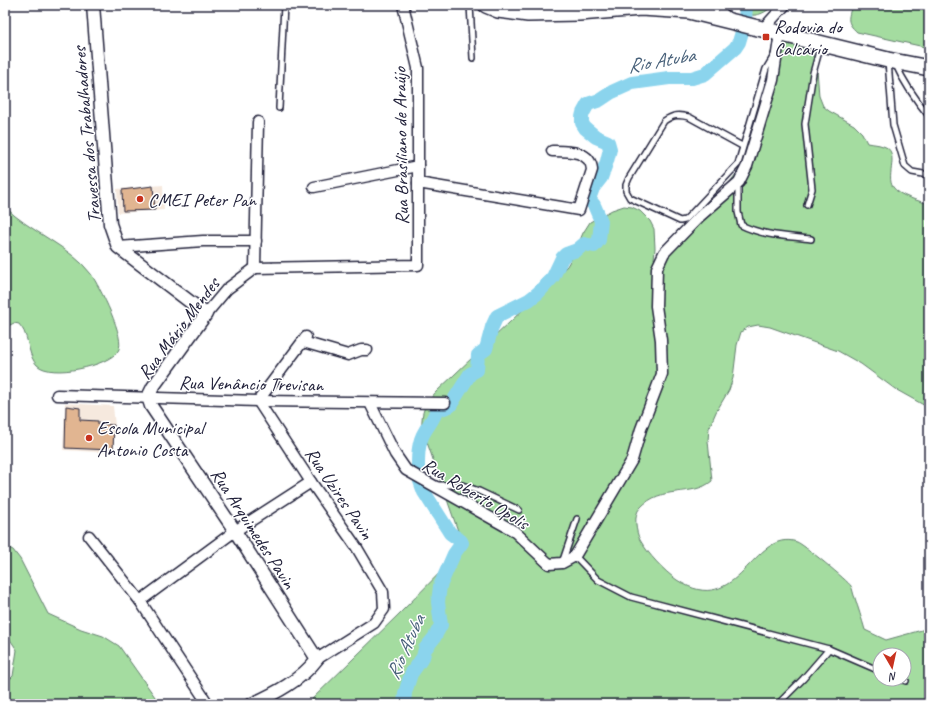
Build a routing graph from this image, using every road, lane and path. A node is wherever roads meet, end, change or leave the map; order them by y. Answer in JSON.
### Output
{"nodes":[{"id":1,"x":93,"y":5,"type":"edge"},
{"id":2,"x":284,"y":5,"type":"edge"},
{"id":3,"x":403,"y":5,"type":"edge"},
{"id":4,"x":470,"y":5,"type":"edge"},
{"id":5,"x":486,"y":5,"type":"edge"},
{"id":6,"x":716,"y":5,"type":"edge"},
{"id":7,"x":784,"y":5,"type":"edge"},
{"id":8,"x":641,"y":6,"type":"edge"},
{"id":9,"x":661,"y":7,"type":"edge"},
{"id":10,"x":579,"y":9,"type":"edge"},
{"id":11,"x":735,"y":22,"type":"junction"},
{"id":12,"x":763,"y":29,"type":"junction"},
{"id":13,"x":780,"y":33,"type":"junction"},
{"id":14,"x":822,"y":43,"type":"junction"},
{"id":15,"x":778,"y":49,"type":"junction"},
{"id":16,"x":473,"y":58,"type":"dead end"},
{"id":17,"x":891,"y":61,"type":"junction"},
{"id":18,"x":929,"y":68,"type":"edge"},
{"id":19,"x":279,"y":108,"type":"dead end"},
{"id":20,"x":929,"y":116,"type":"edge"},
{"id":21,"x":258,"y":122,"type":"dead end"},
{"id":22,"x":742,"y":146,"type":"junction"},
{"id":23,"x":552,"y":151,"type":"dead end"},
{"id":24,"x":418,"y":166,"type":"junction"},
{"id":25,"x":929,"y":175,"type":"edge"},
{"id":26,"x":738,"y":182,"type":"junction"},
{"id":27,"x":418,"y":183,"type":"junction"},
{"id":28,"x":314,"y":187,"type":"dead end"},
{"id":29,"x":807,"y":205,"type":"dead end"},
{"id":30,"x":811,"y":239,"type":"dead end"},
{"id":31,"x":256,"y":241,"type":"junction"},
{"id":32,"x":118,"y":247,"type":"junction"},
{"id":33,"x":255,"y":268,"type":"junction"},
{"id":34,"x":206,"y":314,"type":"junction"},
{"id":35,"x":367,"y":350,"type":"dead end"},
{"id":36,"x":57,"y":395,"type":"dead end"},
{"id":37,"x":148,"y":397,"type":"junction"},
{"id":38,"x":258,"y":401,"type":"junction"},
{"id":39,"x":370,"y":403,"type":"junction"},
{"id":40,"x":445,"y":403,"type":"dead end"},
{"id":41,"x":310,"y":482,"type":"junction"},
{"id":42,"x":432,"y":485,"type":"junction"},
{"id":43,"x":519,"y":510,"type":"dead end"},
{"id":44,"x":577,"y":519,"type":"dead end"},
{"id":45,"x":235,"y":532,"type":"junction"},
{"id":46,"x":89,"y":536,"type":"dead end"},
{"id":47,"x":575,"y":556,"type":"junction"},
{"id":48,"x":562,"y":564,"type":"junction"},
{"id":49,"x":140,"y":601,"type":"junction"},
{"id":50,"x":829,"y":649,"type":"junction"},
{"id":51,"x":317,"y":659,"type":"junction"},
{"id":52,"x":872,"y":668,"type":"edge"},
{"id":53,"x":208,"y":704,"type":"edge"},
{"id":54,"x":252,"y":704,"type":"edge"},
{"id":55,"x":778,"y":704,"type":"edge"}],
"edges":[{"from":1,"to":32,"type":"street","name":"Travessa dos Trabalhadores"},
{"from":2,"to":19,"type":"lane"},
{"from":3,"to":24,"type":"street","name":"Rua Brasiliano de Araújo"},
{"from":4,"to":16,"type":"lane"},
{"from":5,"to":10,"type":"main road"},
{"from":6,"to":11,"type":"lane"},
{"from":7,"to":12,"type":"street"},
{"from":8,"to":9,"type":"main road"},
{"from":8,"to":10,"type":"main road"},
{"from":9,"to":11,"type":"main road"},
{"from":11,"to":12,"type":"main road"},
{"from":12,"to":13,"type":"main road"},
{"from":13,"to":14,"type":"main road"},
{"from":13,"to":15,"type":"street"},
{"from":14,"to":17,"type":"main road"},
{"from":14,"to":29,"type":"lane"},
{"from":15,"to":22,"type":"lane"},
{"from":15,"to":26,"type":"street"},
{"from":17,"to":18,"type":"main road"},
{"from":17,"to":20,"type":"lane"},
{"from":17,"to":25,"type":"lane"},
{"from":21,"to":31,"type":"street"},
{"from":22,"to":22,"type":"lane"},
{"from":23,"to":27,"type":"street"},
{"from":24,"to":27,"type":"street","name":"Rua Brasiliano de Araújo"},
{"from":24,"to":28,"type":"street"},
{"from":26,"to":30,"type":"lane"},
{"from":26,"to":47,"type":"street"},
{"from":27,"to":33,"type":"street","name":"Rua Brasiliano de Araújo"},
{"from":31,"to":32,"type":"street"},
{"from":31,"to":33,"type":"street"},
{"from":32,"to":34,"type":"street","name":"Travessa dos Trabalhadores"},
{"from":33,"to":34,"type":"street","name":"Rua Mário Mendes"},
{"from":34,"to":37,"type":"street","name":"Rua Mário Mendes"},
{"from":35,"to":38,"type":"street"},
{"from":36,"to":37,"type":"street","name":"Rua Venâncio Trevisan"},
{"from":37,"to":38,"type":"street","name":"Rua Venâncio Trevisan"},
{"from":37,"to":45,"type":"street","name":"Rua Arquimedes Pavin"},
{"from":38,"to":39,"type":"street","name":"Rua Venâncio Trevisan"},
{"from":38,"to":41,"type":"street","name":"Rua Uzires Pavin"},
{"from":39,"to":40,"type":"street","name":"Rua Venâncio Trevisan"},
{"from":39,"to":42,"type":"street","name":"Rua Roberto Opolis"},
{"from":41,"to":45,"type":"street"},
{"from":41,"to":51,"type":"street","name":"Rua Uzires Pavin"},
{"from":42,"to":43,"type":"lane"},
{"from":42,"to":48,"type":"street","name":"Rua Roberto Opolis"},
{"from":44,"to":48,"type":"lane"},
{"from":45,"to":49,"type":"street"},
{"from":45,"to":51,"type":"street","name":"Rua Arquimedes Pavin"},
{"from":46,"to":49,"type":"street"},
{"from":47,"to":48,"type":"street"},
{"from":47,"to":50,"type":"lane"},
{"from":49,"to":53,"type":"street"},
{"from":50,"to":52,"type":"lane"},
{"from":50,"to":55,"type":"lane"},
{"from":51,"to":54,"type":"street"}]}
